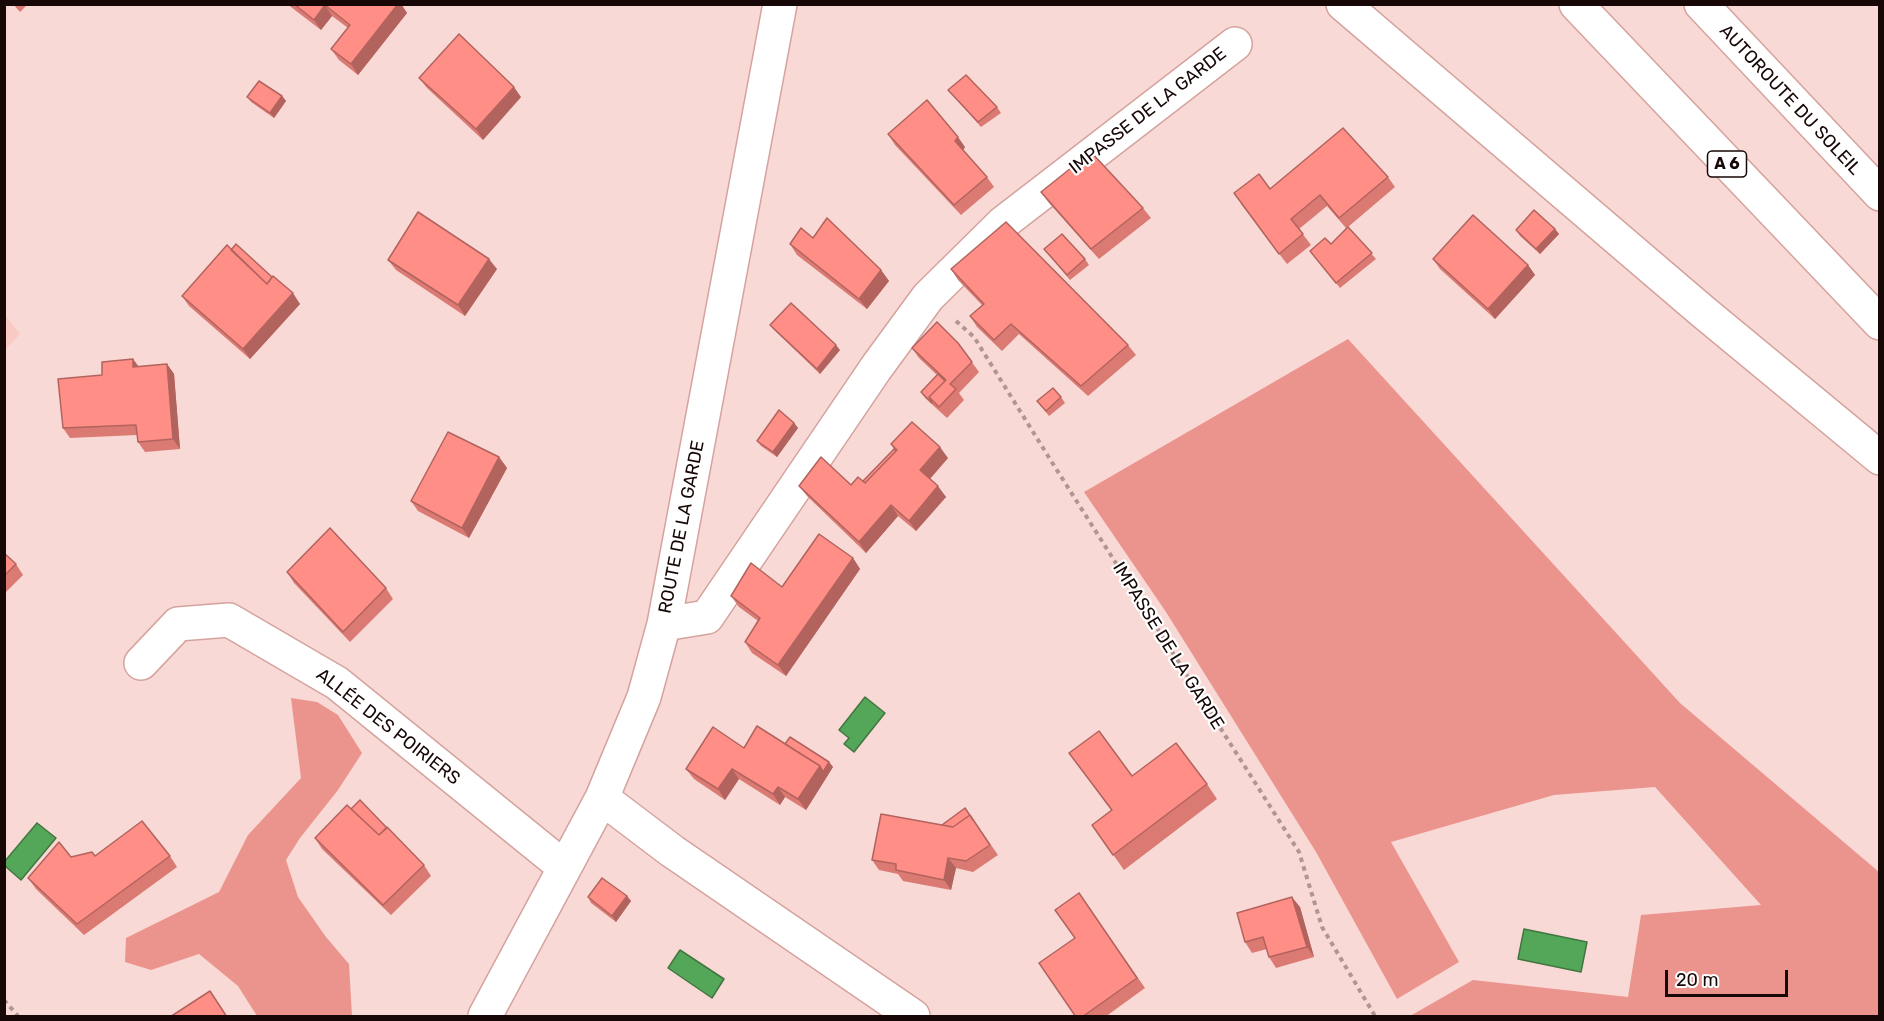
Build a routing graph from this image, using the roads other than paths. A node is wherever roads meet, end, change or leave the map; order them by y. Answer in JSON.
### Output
{"nodes":[{"id":1,"x":780,"y":4,"type":"edge"},
{"id":2,"x":1343,"y":4,"type":"edge"},
{"id":3,"x":1576,"y":4,"type":"edge"},
{"id":4,"x":1701,"y":4,"type":"edge"},
{"id":5,"x":1235,"y":44,"type":"dead end"},
{"id":6,"x":1880,"y":194,"type":"edge"},
{"id":7,"x":1880,"y":323,"type":"edge"},
{"id":8,"x":1880,"y":458,"type":"edge"},
{"id":9,"x":664,"y":624,"type":"junction"},
{"id":10,"x":141,"y":663,"type":"dead end"},
{"id":11,"x":602,"y":798,"type":"junction"},
{"id":12,"x":564,"y":867,"type":"junction"},
{"id":13,"x":485,"y":1017,"type":"edge"},
{"id":14,"x":913,"y":1017,"type":"edge"}],
"edges":[{"from":1,"to":9,"type":"main road","name":"ROUTE DE LA GARDE"},
{"from":2,"to":8,"type":"main road"},
{"from":3,"to":7,"type":"main road","number":"A 6"},
{"from":4,"to":6,"type":"main road","name":"AUTOROUTE DU SOLEIL"},
{"from":5,"to":9,"type":"main road","name":"IMPASSE DE LA GARDE"},
{"from":9,"to":11,"type":"main road","name":"ROUTE DE LA GARDE"},
{"from":10,"to":12,"type":"main road","name":"ALLÉE DES POIRIERS"},
{"from":11,"to":12,"type":"main road","name":"ROUTE DE LA GARDE"},
{"from":11,"to":14,"type":"main road"},
{"from":12,"to":13,"type":"main road","name":"ROUTE DE LA GARDE"}]}
